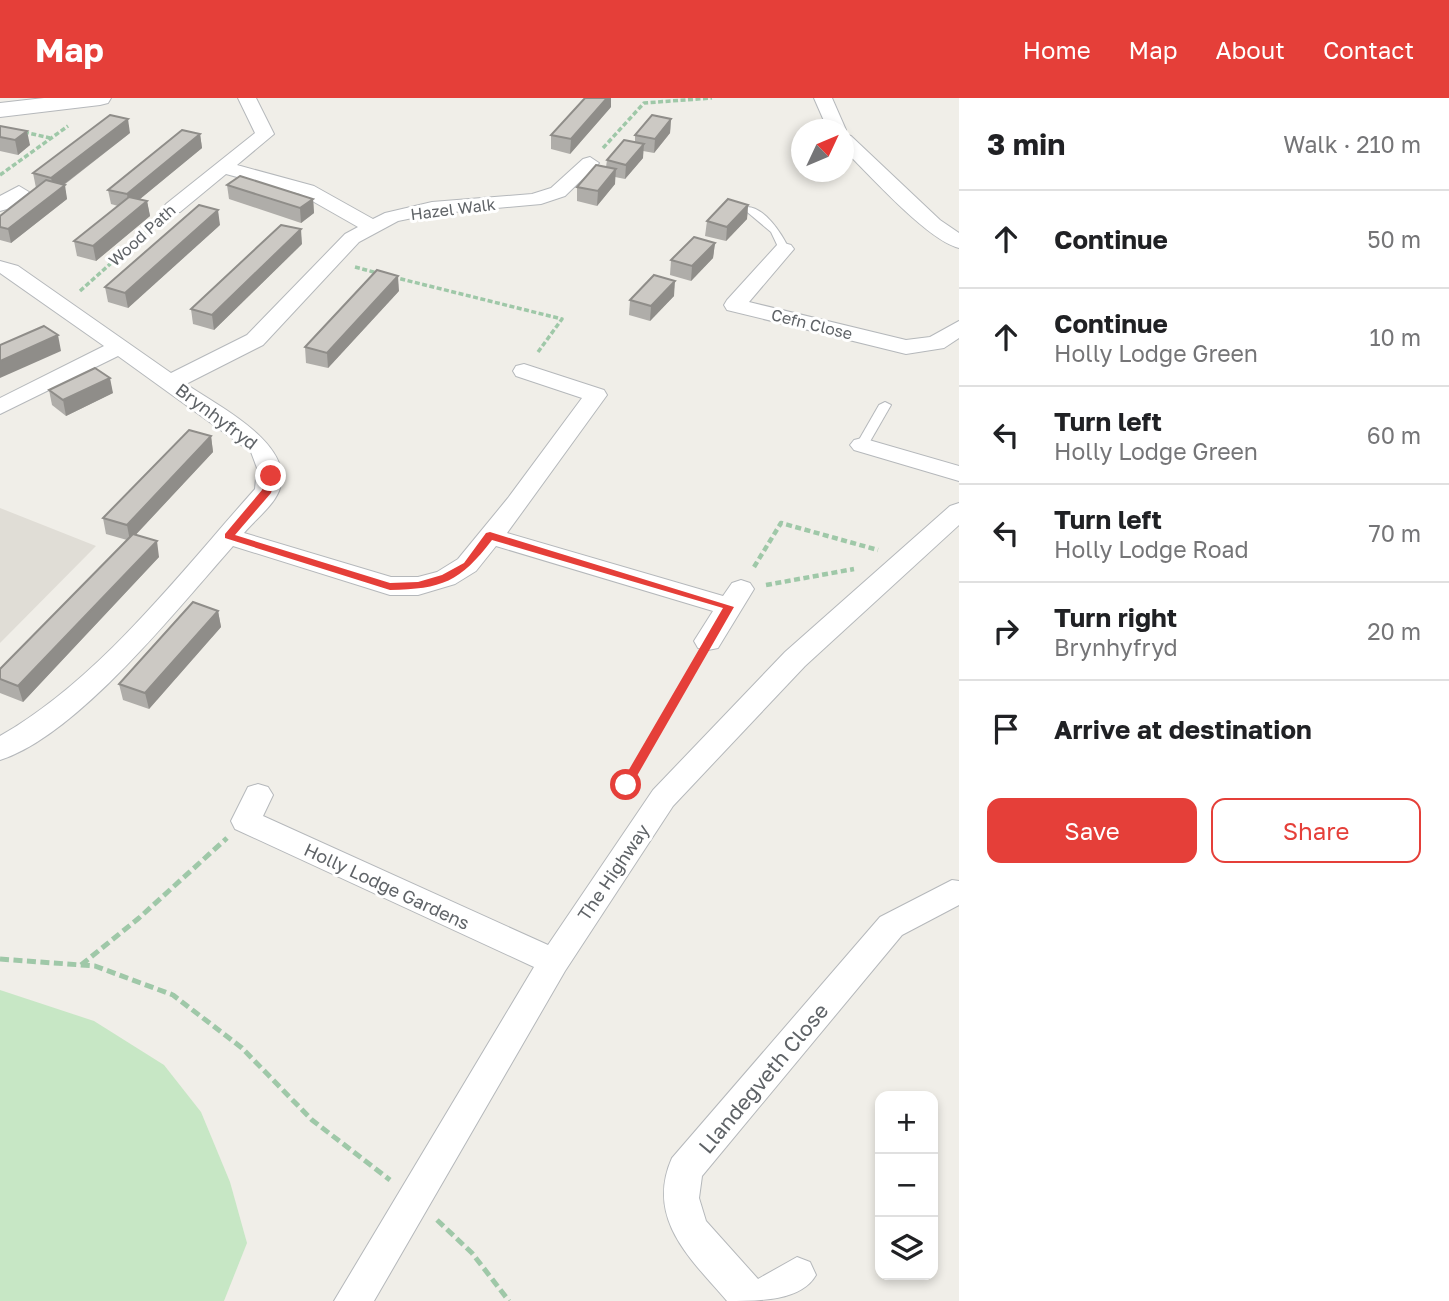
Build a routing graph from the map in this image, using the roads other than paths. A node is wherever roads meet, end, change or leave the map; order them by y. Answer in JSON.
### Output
{"nodes":[{"id":1,"x":100,"y":98,"type":"edge"},
{"id":2,"x":247,"y":98,"type":"edge"},
{"id":3,"x":823,"y":98,"type":"edge"},
{"id":4,"x":0,"y":110,"type":"edge"},
{"id":5,"x":832,"y":119,"type":"edge"},
{"id":6,"x":854,"y":149,"type":"edge"},
{"id":7,"x":590,"y":163,"type":"road end"},
{"id":8,"x":223,"y":167,"type":"junction"},
{"id":9,"x":19,"y":192,"type":"dead end"},
{"id":10,"x":0,"y":205,"type":"edge"},
{"id":11,"x":173,"y":208,"type":"road end"},
{"id":12,"x":748,"y":209,"type":"edge"},
{"id":13,"x":372,"y":227,"type":"junction"},
{"id":14,"x":959,"y":242,"type":"edge"},
{"id":15,"x":783,"y":249,"type":"joint"},
{"id":16,"x":0,"y":267,"type":"edge"},
{"id":17,"x":959,"y":328,"type":"edge"},
{"id":18,"x":121,"y":346,"type":"junction"},
{"id":19,"x":524,"y":371,"type":"road end"},
{"id":20,"x":171,"y":382,"type":"junction"},
{"id":21,"x":885,"y":405,"type":"dead end"},
{"id":22,"x":0,"y":407,"type":"edge"},
{"id":23,"x":862,"y":445,"type":"joint"},
{"id":24,"x":959,"y":474,"type":"edge"},
{"id":25,"x":957,"y":516,"type":"edge"},
{"id":26,"x":228,"y":536,"type":"junction"},
{"id":27,"x":490,"y":536,"type":"junction"},
{"id":28,"x":708,"y":641,"type":"road end"},
{"id":29,"x":0,"y":749,"type":"edge"},
{"id":30,"x":252,"y":808,"type":"road end"},
{"id":31,"x":959,"y":893,"type":"edge"},
{"id":32,"x":554,"y":962,"type":"junction"},
{"id":33,"x":797,"y":1275,"type":"dead end"},
{"id":34,"x":353,"y":1301,"type":"edge"},
{"id":35,"x":752,"y":1301,"type":"edge"},
{"id":36,"x":758,"y":1301,"type":"edge"}],
"edges":[{"from":1,"to":4,"type":"street"},
{"from":2,"to":8,"type":"street","name":"Wood Path"},
{"from":3,"to":5,"type":"street"},
{"from":6,"to":14,"type":"street"},
{"from":7,"to":13,"type":"street","name":"Hazel Walk"},
{"from":8,"to":11,"type":"street","name":"Wood Path"},
{"from":8,"to":13,"type":"street"},
{"from":9,"to":10,"type":"street"},
{"from":12,"to":15,"type":"lane"},
{"from":13,"to":20,"type":"street","name":"Hazel Walk"},
{"from":15,"to":17,"type":"street","name":"Cefn Close"},
{"from":16,"to":18,"type":"street","name":"Brynhyfryd"},
{"from":18,"to":20,"type":"street","name":"Brynhyfryd"},
{"from":18,"to":22,"type":"street"},
{"from":19,"to":27,"type":"street"},
{"from":20,"to":26,"type":"street","name":"Brynhyfryd"},
{"from":21,"to":23,"type":"lane"},
{"from":23,"to":24,"type":"street"},
{"from":25,"to":32,"type":"street","name":"The Highway"},
{"from":26,"to":27,"type":"street"},
{"from":26,"to":29,"type":"street","name":"Brynhyfryd"},
{"from":27,"to":28,"type":"street"},
{"from":30,"to":32,"type":"street","name":"Holly Lodge Gardens"},
{"from":31,"to":35,"type":"street","name":"Llandegveth Close"},
{"from":32,"to":34,"type":"street","name":"The Highway"},
{"from":33,"to":36,"type":"street"}]}
